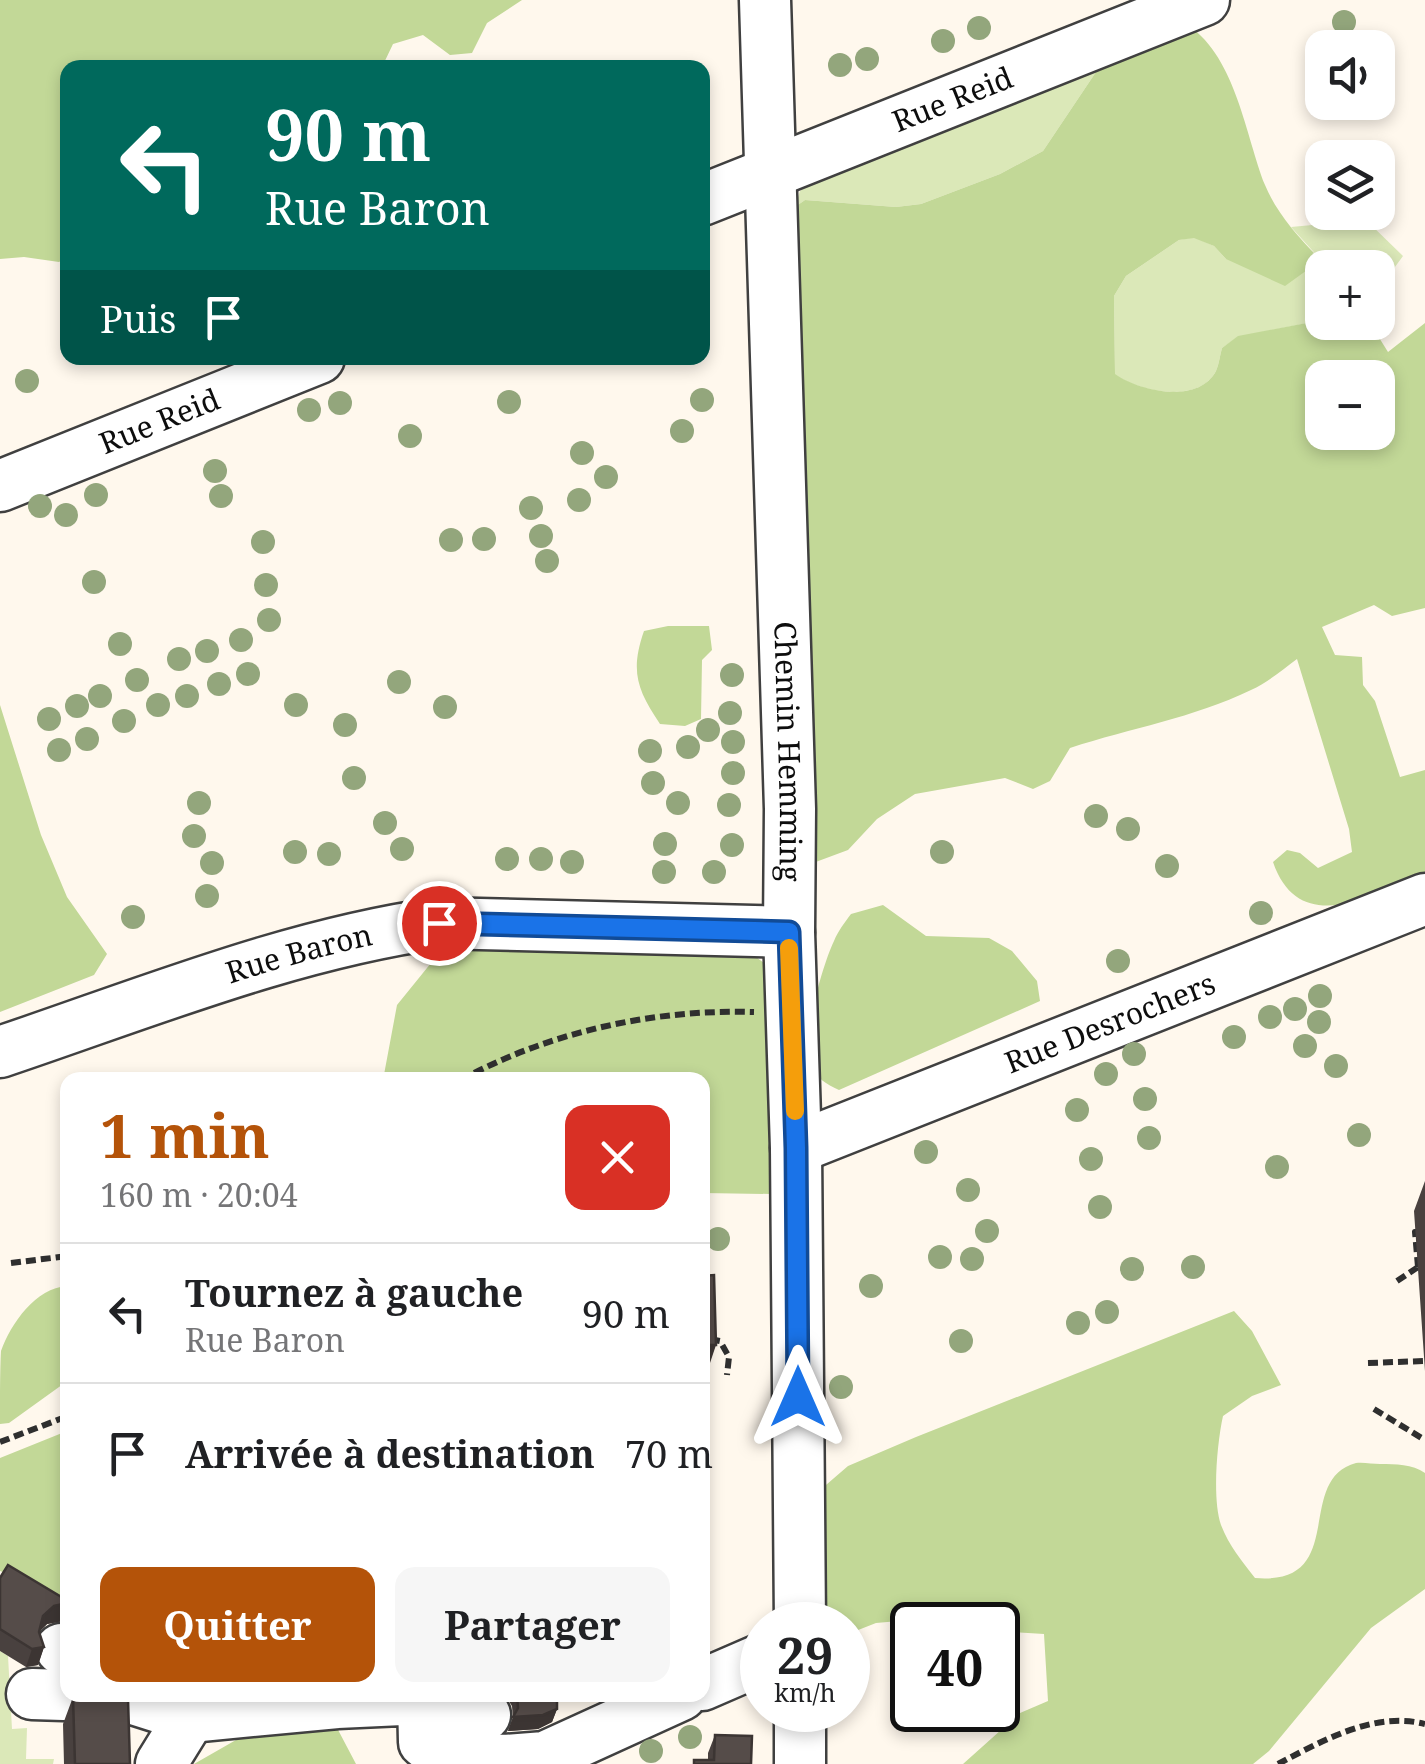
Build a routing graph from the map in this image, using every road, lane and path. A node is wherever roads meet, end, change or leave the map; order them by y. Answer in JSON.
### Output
{"nodes":[{"id":1,"x":765,"y":0,"type":"edge"},
{"id":2,"x":1204,"y":0,"type":"edge"},
{"id":3,"x":770,"y":173,"type":"junction"},
{"id":4,"x":710,"y":197,"type":"edge"},
{"id":5,"x":302,"y":365,"type":"edge"},
{"id":6,"x":0,"y":486,"type":"edge"},
{"id":7,"x":1425,"y":900,"type":"edge"},
{"id":8,"x":789,"y":932,"type":"junction"},
{"id":9,"x":792,"y":1014,"type":"junction"},
{"id":10,"x":0,"y":1052,"type":"edge"},
{"id":11,"x":478,"y":1072,"type":"edge"},
{"id":12,"x":796,"y":1148,"type":"junction"},
{"id":13,"x":1425,"y":1230,"type":"edge"},
{"id":14,"x":60,"y":1257,"type":"edge"},
{"id":15,"x":10,"y":1262,"type":"dead end"},
{"id":16,"x":1421,"y":1266,"type":"edge"},
{"id":17,"x":1397,"y":1281,"type":"dead end"},
{"id":18,"x":710,"y":1338,"type":"edge"},
{"id":19,"x":1424,"y":1361,"type":"edge"},
{"id":20,"x":1368,"y":1363,"type":"dead end"},
{"id":21,"x":728,"y":1375,"type":"dead end"},
{"id":22,"x":1374,"y":1409,"type":"dead end"},
{"id":23,"x":60,"y":1419,"type":"edge"},
{"id":24,"x":1425,"y":1440,"type":"edge"},
{"id":25,"x":0,"y":1442,"type":"edge"},
{"id":26,"x":800,"y":1602,"type":"edge"},
{"id":27,"x":740,"y":1669,"type":"edge"},
{"id":28,"x":710,"y":1682,"type":"edge"},
{"id":29,"x":32,"y":1694,"type":"dead end"},
{"id":30,"x":60,"y":1695,"type":"edge"},
{"id":31,"x":144,"y":1702,"type":"edge"},
{"id":32,"x":358,"y":1702,"type":"edge"},
{"id":33,"x":423,"y":1702,"type":"edge"},
{"id":34,"x":435,"y":1702,"type":"edge"},
{"id":35,"x":666,"y":1702,"type":"edge"},
{"id":36,"x":485,"y":1715,"type":"dead end"},
{"id":37,"x":190,"y":1717,"type":"junction"},
{"id":38,"x":1425,"y":1724,"type":"edge"},
{"id":39,"x":800,"y":1732,"type":"edge"},
{"id":40,"x":161,"y":1764,"type":"edge"},
{"id":41,"x":800,"y":1764,"type":"edge"},
{"id":42,"x":1278,"y":1764,"type":"edge"}],
"edges":[{"from":1,"to":3,"type":"street","name":"Chemin Hemming"},
{"from":2,"to":3,"type":"street","name":"Rue Reid"},
{"from":3,"to":4,"type":"street","name":"Rue Reid"},
{"from":3,"to":8,"type":"street","name":"Chemin Hemming"},
{"from":5,"to":6,"type":"street","name":"Rue Reid"},
{"from":7,"to":12,"type":"street","name":"Rue Desrochers"},
{"from":8,"to":9,"type":"street","name":"Chemin Hemming"},
{"from":8,"to":10,"type":"street","name":"Rue Baron"},
{"from":9,"to":11,"type":"path"},
{"from":9,"to":12,"type":"street","name":"Chemin Hemming"},
{"from":12,"to":26,"type":"street","name":"Chemin Hemming"},
{"from":13,"to":16,"type":"path"},
{"from":14,"to":15,"type":"path"},
{"from":16,"to":17,"type":"path"},
{"from":18,"to":21,"type":"path"},
{"from":19,"to":20,"type":"path"},
{"from":22,"to":24,"type":"path"},
{"from":23,"to":25,"type":"path"},
{"from":27,"to":28,"type":"street"},
{"from":29,"to":30,"type":"street"},
{"from":31,"to":37,"type":"street"},
{"from":32,"to":37,"type":"street"},
{"from":33,"to":35,"type":"street"},
{"from":34,"to":36,"type":"street"},
{"from":37,"to":40,"type":"street"},
{"from":38,"to":42,"type":"path"},
{"from":39,"to":41,"type":"street"}]}
